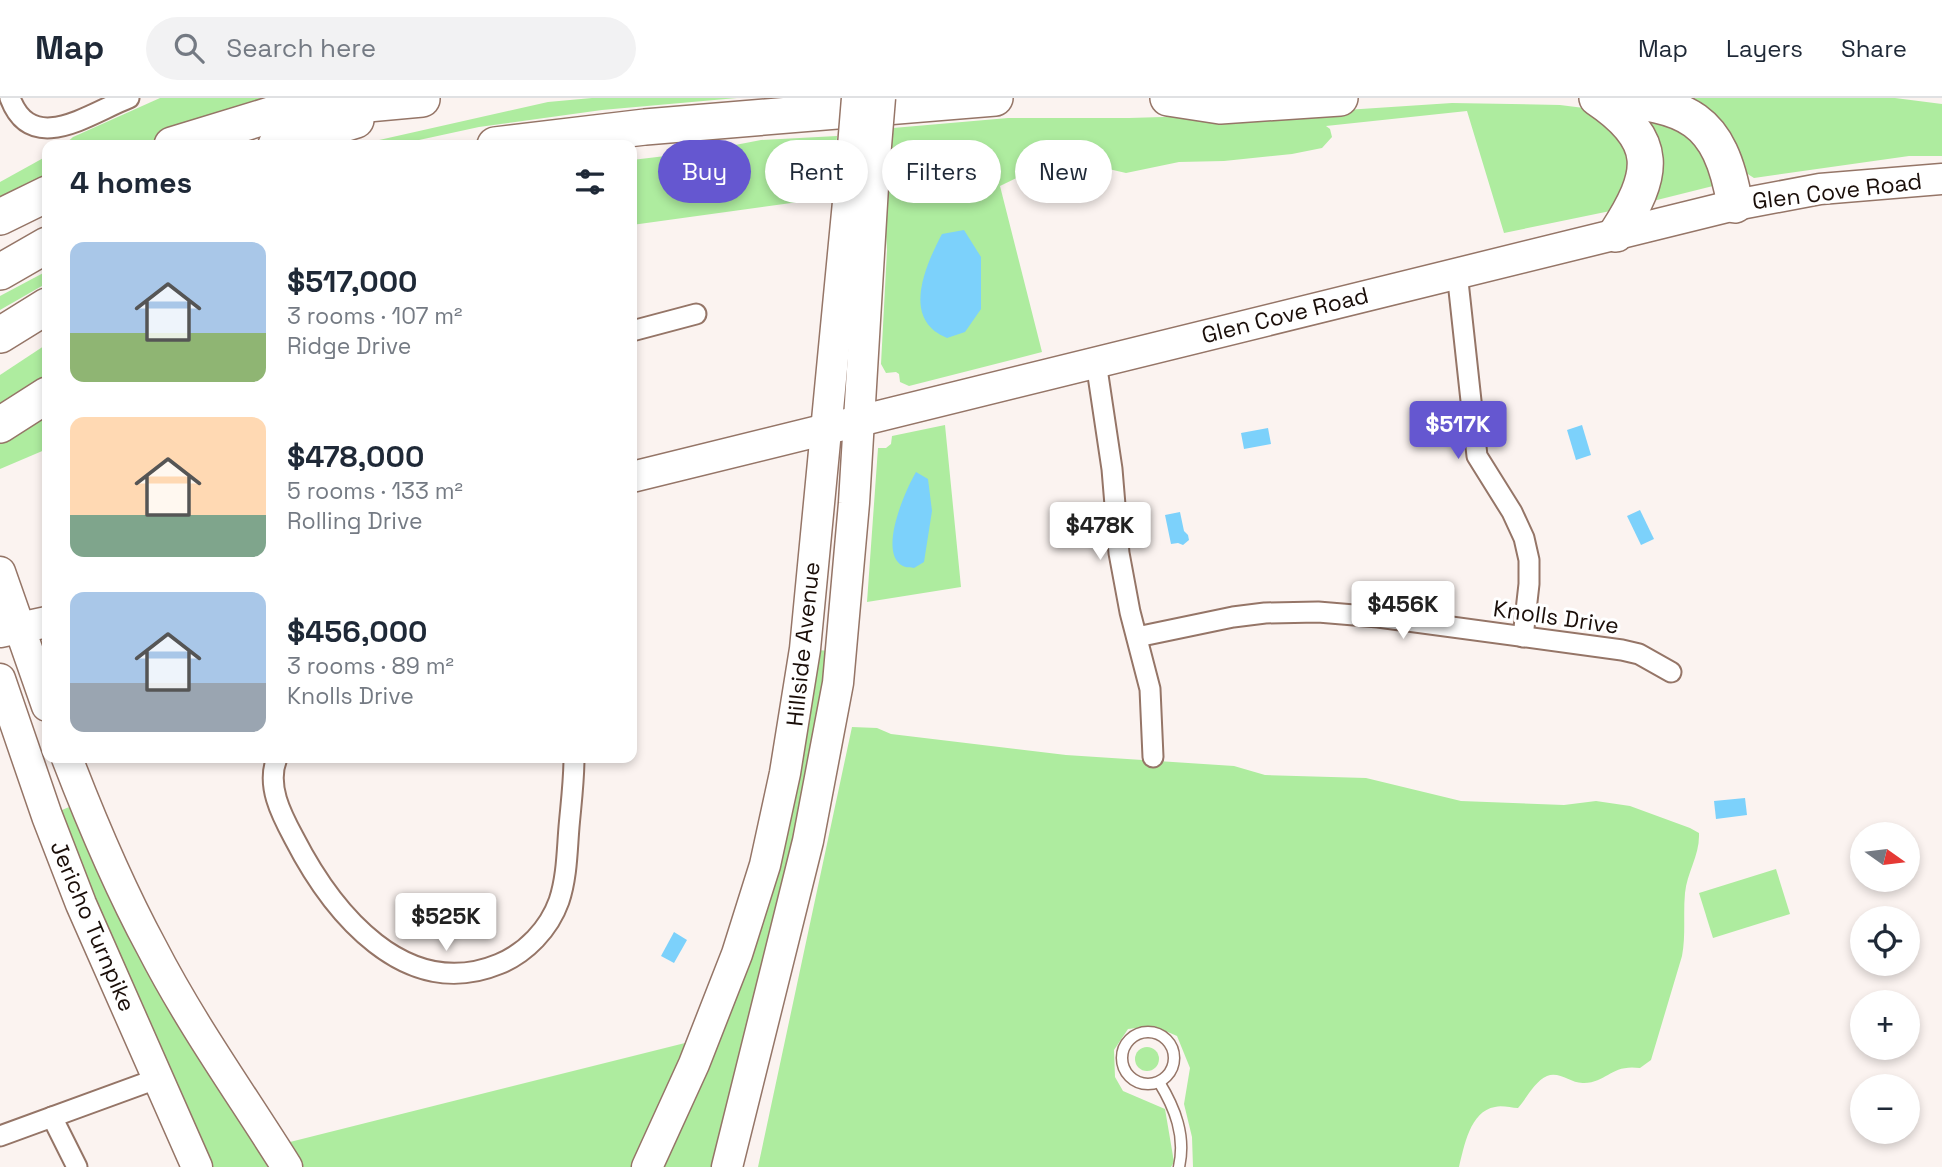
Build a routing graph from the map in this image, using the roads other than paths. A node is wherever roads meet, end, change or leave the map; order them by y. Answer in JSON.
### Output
{"nodes":[{"id":1,"x":10,"y":98,"type":"edge"},
{"id":2,"x":129,"y":98,"type":"edge"},
{"id":3,"x":857,"y":98,"type":"edge"},
{"id":4,"x":880,"y":98,"type":"edge"},
{"id":5,"x":995,"y":98,"type":"edge"},
{"id":6,"x":1168,"y":98,"type":"edge"},
{"id":7,"x":1340,"y":98,"type":"edge"},
{"id":8,"x":1597,"y":98,"type":"edge"},
{"id":9,"x":1604,"y":98,"type":"edge"},
{"id":10,"x":426,"y":99,"type":"edge"},
{"id":11,"x":189,"y":140,"type":"edge"},
{"id":12,"x":239,"y":140,"type":"edge"},
{"id":13,"x":292,"y":140,"type":"edge"},
{"id":14,"x":545,"y":140,"type":"edge"},
{"id":15,"x":860,"y":140,"type":"edge"},
{"id":16,"x":868,"y":147,"type":"edge"},
{"id":17,"x":1942,"y":178,"type":"edge"},
{"id":18,"x":42,"y":196,"type":"edge"},
{"id":19,"x":857,"y":203,"type":"edge"},
{"id":20,"x":862,"y":203,"type":"edge"},
{"id":21,"x":1735,"y":205,"type":"junction"},
{"id":22,"x":0,"y":217,"type":"edge"},
{"id":23,"x":42,"y":224,"type":"edge"},
{"id":24,"x":1616,"y":234,"type":"junction"},
{"id":25,"x":0,"y":247,"type":"edge"},
{"id":26,"x":42,"y":248,"type":"edge"},
{"id":27,"x":0,"y":272,"type":"edge"},
{"id":28,"x":1457,"y":272,"type":"junction"},
{"id":29,"x":42,"y":309,"type":"edge"},
{"id":30,"x":696,"y":314,"type":"dead end"},
{"id":31,"x":637,"y":330,"type":"edge"},
{"id":32,"x":0,"y":335,"type":"edge"},
{"id":33,"x":1096,"y":362,"type":"junction"},
{"id":34,"x":42,"y":398,"type":"edge"},
{"id":35,"x":859,"y":421,"type":"junction"},
{"id":36,"x":0,"y":425,"type":"edge"},
{"id":37,"x":824,"y":428,"type":"junction"},
{"id":38,"x":637,"y":476,"type":"edge"},
{"id":39,"x":0,"y":572,"type":"edge"},
{"id":40,"x":22,"y":627,"type":"edge"},
{"id":41,"x":1138,"y":637,"type":"junction"},
{"id":42,"x":1523,"y":637,"type":"junction"},
{"id":43,"x":1671,"y":672,"type":"dead end"},
{"id":44,"x":0,"y":679,"type":"edge"},
{"id":45,"x":42,"y":690,"type":"edge"},
{"id":46,"x":1153,"y":757,"type":"dead end"},
{"id":47,"x":69,"y":763,"type":"edge"},
{"id":48,"x":276,"y":763,"type":"edge"},
{"id":49,"x":574,"y":763,"type":"edge"},
{"id":50,"x":159,"y":1078,"type":"junction"},
{"id":51,"x":1159,"y":1082,"type":"junction"},
{"id":52,"x":52,"y":1117,"type":"junction"},
{"id":53,"x":0,"y":1136,"type":"edge"},
{"id":54,"x":77,"y":1167,"type":"edge"},
{"id":55,"x":197,"y":1167,"type":"edge"},
{"id":56,"x":287,"y":1167,"type":"edge"},
{"id":57,"x":647,"y":1167,"type":"edge"},
{"id":58,"x":727,"y":1167,"type":"edge"},
{"id":59,"x":1179,"y":1167,"type":"edge"}],
"edges":[{"from":1,"to":2,"type":"street"},
{"from":3,"to":15,"type":"main road","name":"Hillside Avenue","bridge":true},
{"from":4,"to":16,"type":"main road","name":"Hillside Avenue","bridge":true},
{"from":5,"to":14,"type":"highway"},
{"from":6,"to":7,"type":"highway"},
{"from":8,"to":24,"type":"highway"},
{"from":9,"to":21,"type":"highway"},
{"from":10,"to":11,"type":"highway"},
{"from":10,"to":12,"type":"highway"},
{"from":10,"to":13,"type":"highway"},
{"from":17,"to":21,"type":"main road","name":"Glen Cove Road"},
{"from":18,"to":22,"type":"highway"},
{"from":19,"to":37,"type":"main road","name":"Hillside Avenue"},
{"from":20,"to":35,"type":"main road","name":"Hillside Avenue"},
{"from":21,"to":24,"type":"main road","name":"Glen Cove Road"},
{"from":23,"to":25,"type":"highway"},
{"from":24,"to":28,"type":"main road","name":"Glen Cove Road"},
{"from":26,"to":27,"type":"highway"},
{"from":28,"to":33,"type":"main road","name":"Glen Cove Road"},
{"from":28,"to":42,"type":"street"},
{"from":29,"to":32,"type":"highway"},
{"from":30,"to":31,"type":"street"},
{"from":33,"to":35,"type":"main road","name":"Glen Cove Road"},
{"from":33,"to":41,"type":"street"},
{"from":34,"to":36,"type":"highway"},
{"from":35,"to":37,"type":"main road","name":"Glen Cove Road"},
{"from":35,"to":58,"type":"main road","name":"Hillside Avenue"},
{"from":37,"to":38,"type":"main road","name":"Glen Cove Road"},
{"from":37,"to":57,"type":"main road","name":"Hillside Avenue"},
{"from":39,"to":40,"type":"main road"},
{"from":40,"to":45,"type":"main road"},
{"from":41,"to":42,"type":"street","name":"Knolls Drive"},
{"from":41,"to":46,"type":"street"},
{"from":42,"to":43,"type":"street","name":"Knolls Drive"},
{"from":44,"to":50,"type":"main road","name":"Jericho Turnpike"},
{"from":47,"to":56,"type":"main road","name":"Jericho Turnpike"},
{"from":48,"to":49,"type":"street"},
{"from":50,"to":52,"type":"street"},
{"from":50,"to":55,"type":"main road","name":"Jericho Turnpike"},
{"from":51,"to":51,"type":"lane"},
{"from":51,"to":59,"type":"lane"},
{"from":52,"to":53,"type":"street"},
{"from":52,"to":54,"type":"street"}]}
